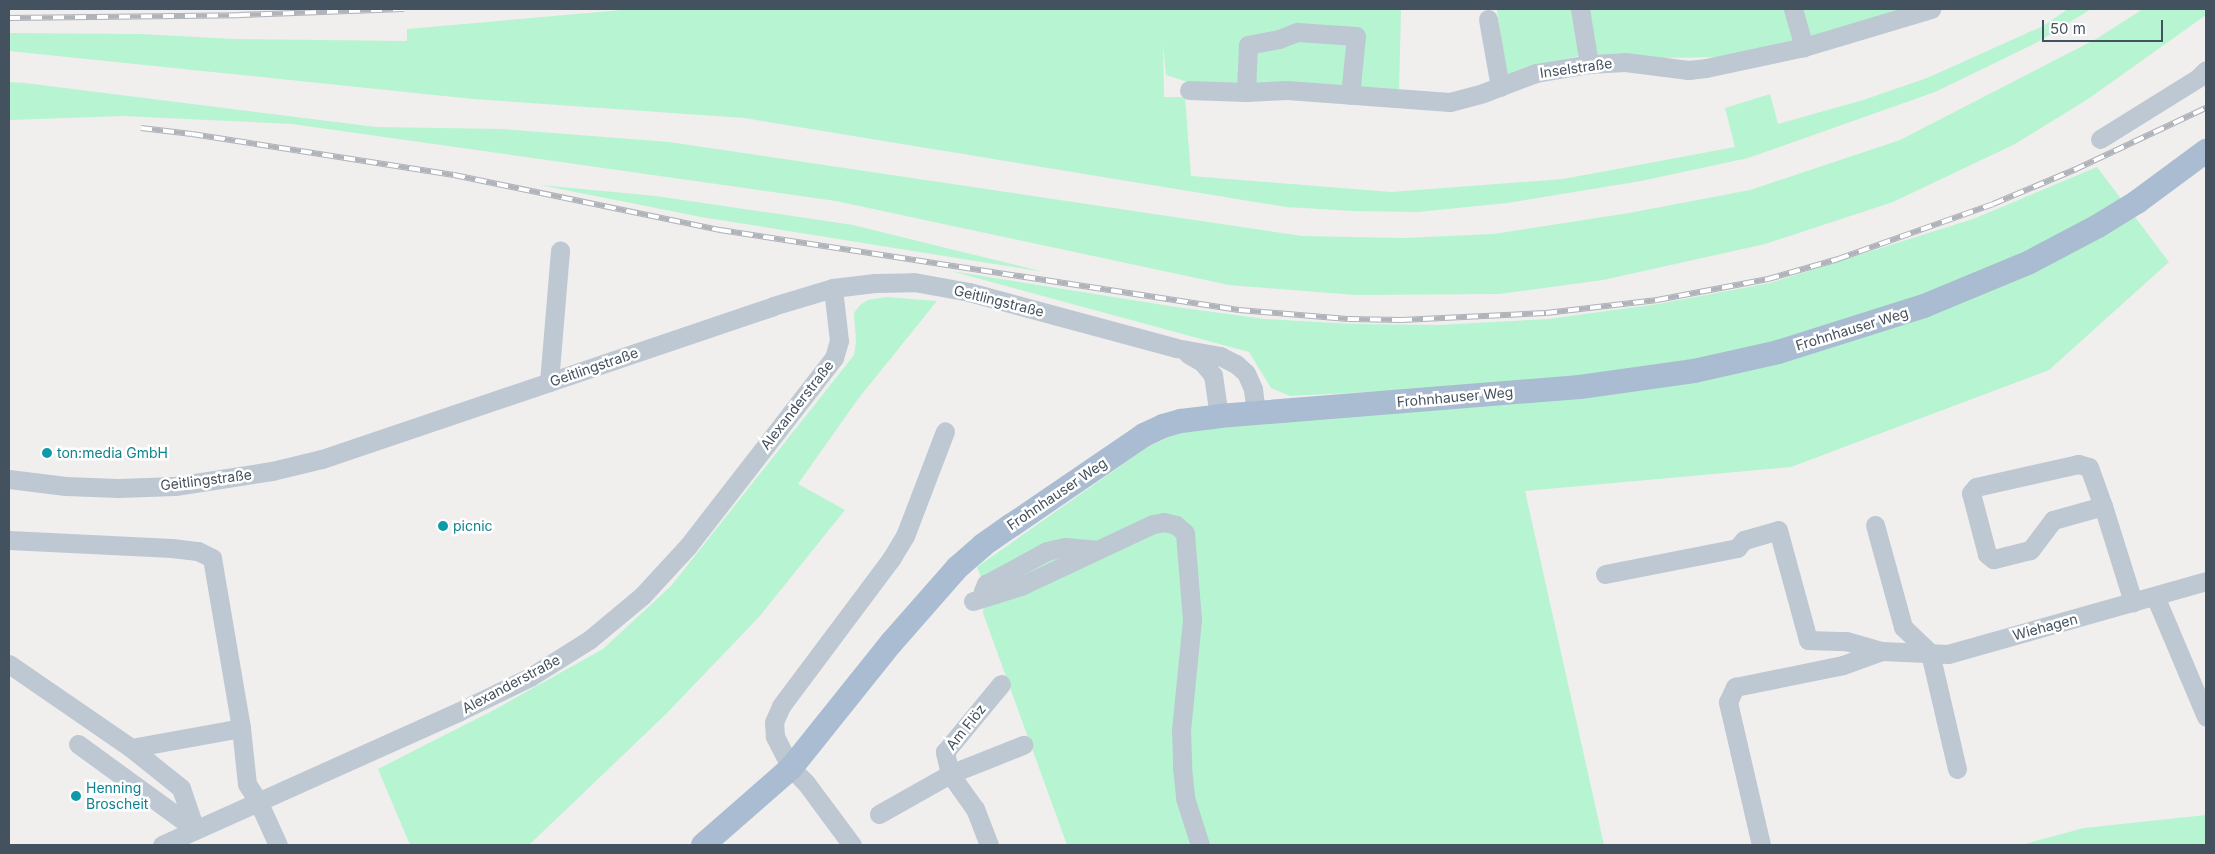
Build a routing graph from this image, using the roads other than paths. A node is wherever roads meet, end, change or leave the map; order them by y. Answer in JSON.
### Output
{"nodes":[{"id":1,"x":1580,"y":9,"type":"edge"},
{"id":2,"x":1792,"y":9,"type":"edge"},
{"id":3,"x":1931,"y":9,"type":"edge"},
{"id":4,"x":1488,"y":19,"type":"dead end"},
{"id":5,"x":1804,"y":47,"type":"junction"},
{"id":6,"x":1589,"y":64,"type":"junction"},
{"id":7,"x":2206,"y":70,"type":"edge"},
{"id":8,"x":1500,"y":87,"type":"junction"},
{"id":9,"x":1189,"y":90,"type":"dead end"},
{"id":10,"x":1246,"y":92,"type":"junction"},
{"id":11,"x":1350,"y":95,"type":"junction"},
{"id":12,"x":2100,"y":139,"type":"dead end"},
{"id":13,"x":2206,"y":151,"type":"edge"},
{"id":14,"x":560,"y":250,"type":"dead end"},
{"id":15,"x":832,"y":288,"type":"junction"},
{"id":16,"x":1176,"y":348,"type":"junction"},
{"id":17,"x":549,"y":382,"type":"junction"},
{"id":18,"x":1256,"y":413,"type":"junction"},
{"id":19,"x":1219,"y":416,"type":"junction"},
{"id":20,"x":945,"y":431,"type":"dead end"},
{"id":21,"x":9,"y":479,"type":"edge"},
{"id":22,"x":2102,"y":506,"type":"junction"},
{"id":23,"x":1875,"y":525,"type":"dead end"},
{"id":24,"x":9,"y":540,"type":"edge"},
{"id":25,"x":1605,"y":574,"type":"dead end"},
{"id":26,"x":2206,"y":581,"type":"edge"},
{"id":27,"x":2155,"y":596,"type":"junction"},
{"id":28,"x":978,"y":599,"type":"dead end"},
{"id":29,"x":2133,"y":602,"type":"junction"},
{"id":30,"x":1882,"y":652,"type":"junction"},
{"id":31,"x":1930,"y":653,"type":"junction"},
{"id":32,"x":9,"y":664,"type":"edge"},
{"id":33,"x":1001,"y":684,"type":"dead end"},
{"id":34,"x":2206,"y":717,"type":"edge"},
{"id":35,"x":241,"y":728,"type":"junction"},
{"id":36,"x":78,"y":744,"type":"dead end"},
{"id":37,"x":1024,"y":745,"type":"dead end"},
{"id":38,"x":131,"y":748,"type":"junction"},
{"id":39,"x":791,"y":768,"type":"junction"},
{"id":40,"x":1957,"y":770,"type":"dead end"},
{"id":41,"x":950,"y":774,"type":"junction"},
{"id":42,"x":258,"y":801,"type":"junction"},
{"id":43,"x":879,"y":814,"type":"dead end"},
{"id":44,"x":195,"y":829,"type":"junction"},
{"id":45,"x":166,"y":844,"type":"edge"},
{"id":46,"x":278,"y":845,"type":"edge"},
{"id":47,"x":702,"y":845,"type":"edge"},
{"id":48,"x":852,"y":845,"type":"edge"},
{"id":49,"x":989,"y":845,"type":"edge"},
{"id":50,"x":1200,"y":845,"type":"edge"},
{"id":51,"x":1761,"y":845,"type":"edge"}],
"edges":[{"from":1,"to":6,"type":"street"},
{"from":2,"to":5,"type":"street"},
{"from":3,"to":5,"type":"street","name":"Inselstraße"},
{"from":4,"to":8,"type":"street"},
{"from":5,"to":6,"type":"street","name":"Inselstraße"},
{"from":6,"to":8,"type":"street","name":"Inselstraße"},
{"from":7,"to":12,"type":"street"},
{"from":8,"to":11,"type":"street","name":"Inselstraße"},
{"from":9,"to":10,"type":"street","name":"Inselstraße"},
{"from":10,"to":11,"type":"street","name":"Inselstraße"},
{"from":10,"to":11,"type":"street"},
{"from":13,"to":18,"type":"main road","name":"Frohnhauser Weg"},
{"from":14,"to":17,"type":"street"},
{"from":15,"to":16,"type":"street","name":"Geitlingstraße"},
{"from":15,"to":17,"type":"street","name":"Geitlingstraße"},
{"from":15,"to":42,"type":"street","name":"Alexanderstraße"},
{"from":16,"to":18,"type":"street","name":"Geitlingstraße"},
{"from":16,"to":19,"type":"street","name":"Geitlingstraße"},
{"from":17,"to":21,"type":"street","name":"Geitlingstraße"},
{"from":18,"to":19,"type":"main road","name":"Frohnhauser Weg"},
{"from":19,"to":39,"type":"main road","name":"Frohnhauser Weg"},
{"from":20,"to":39,"type":"street"},
{"from":22,"to":22,"type":"street"},
{"from":22,"to":29,"type":"street"},
{"from":23,"to":31,"type":"street"},
{"from":24,"to":35,"type":"street"},
{"from":25,"to":30,"type":"street"},
{"from":26,"to":27,"type":"street","name":"Wiehagen"},
{"from":27,"to":29,"type":"street","name":"Wiehagen"},
{"from":27,"to":34,"type":"street"},
{"from":28,"to":50,"type":"street"},
{"from":29,"to":31,"type":"street","name":"Wiehagen"},
{"from":30,"to":31,"type":"street","name":"Wiehagen"},
{"from":30,"to":51,"type":"street"},
{"from":31,"to":40,"type":"street"},
{"from":32,"to":38,"type":"street"},
{"from":33,"to":41,"type":"street","name":"Am Flöz"},
{"from":35,"to":38,"type":"street"},
{"from":35,"to":42,"type":"street"},
{"from":36,"to":44,"type":"street"},
{"from":37,"to":41,"type":"street","name":"Am Flöz"},
{"from":38,"to":44,"type":"street"},
{"from":39,"to":47,"type":"main road","name":"Frohnhauser Weg"},
{"from":39,"to":48,"type":"street"},
{"from":41,"to":43,"type":"street","name":"Am Flöz"},
{"from":41,"to":49,"type":"street","name":"Am Flöz"},
{"from":42,"to":44,"type":"street","name":"Alexanderstraße"},
{"from":42,"to":46,"type":"street"},
{"from":44,"to":45,"type":"street","name":"Alexanderstraße"}]}
